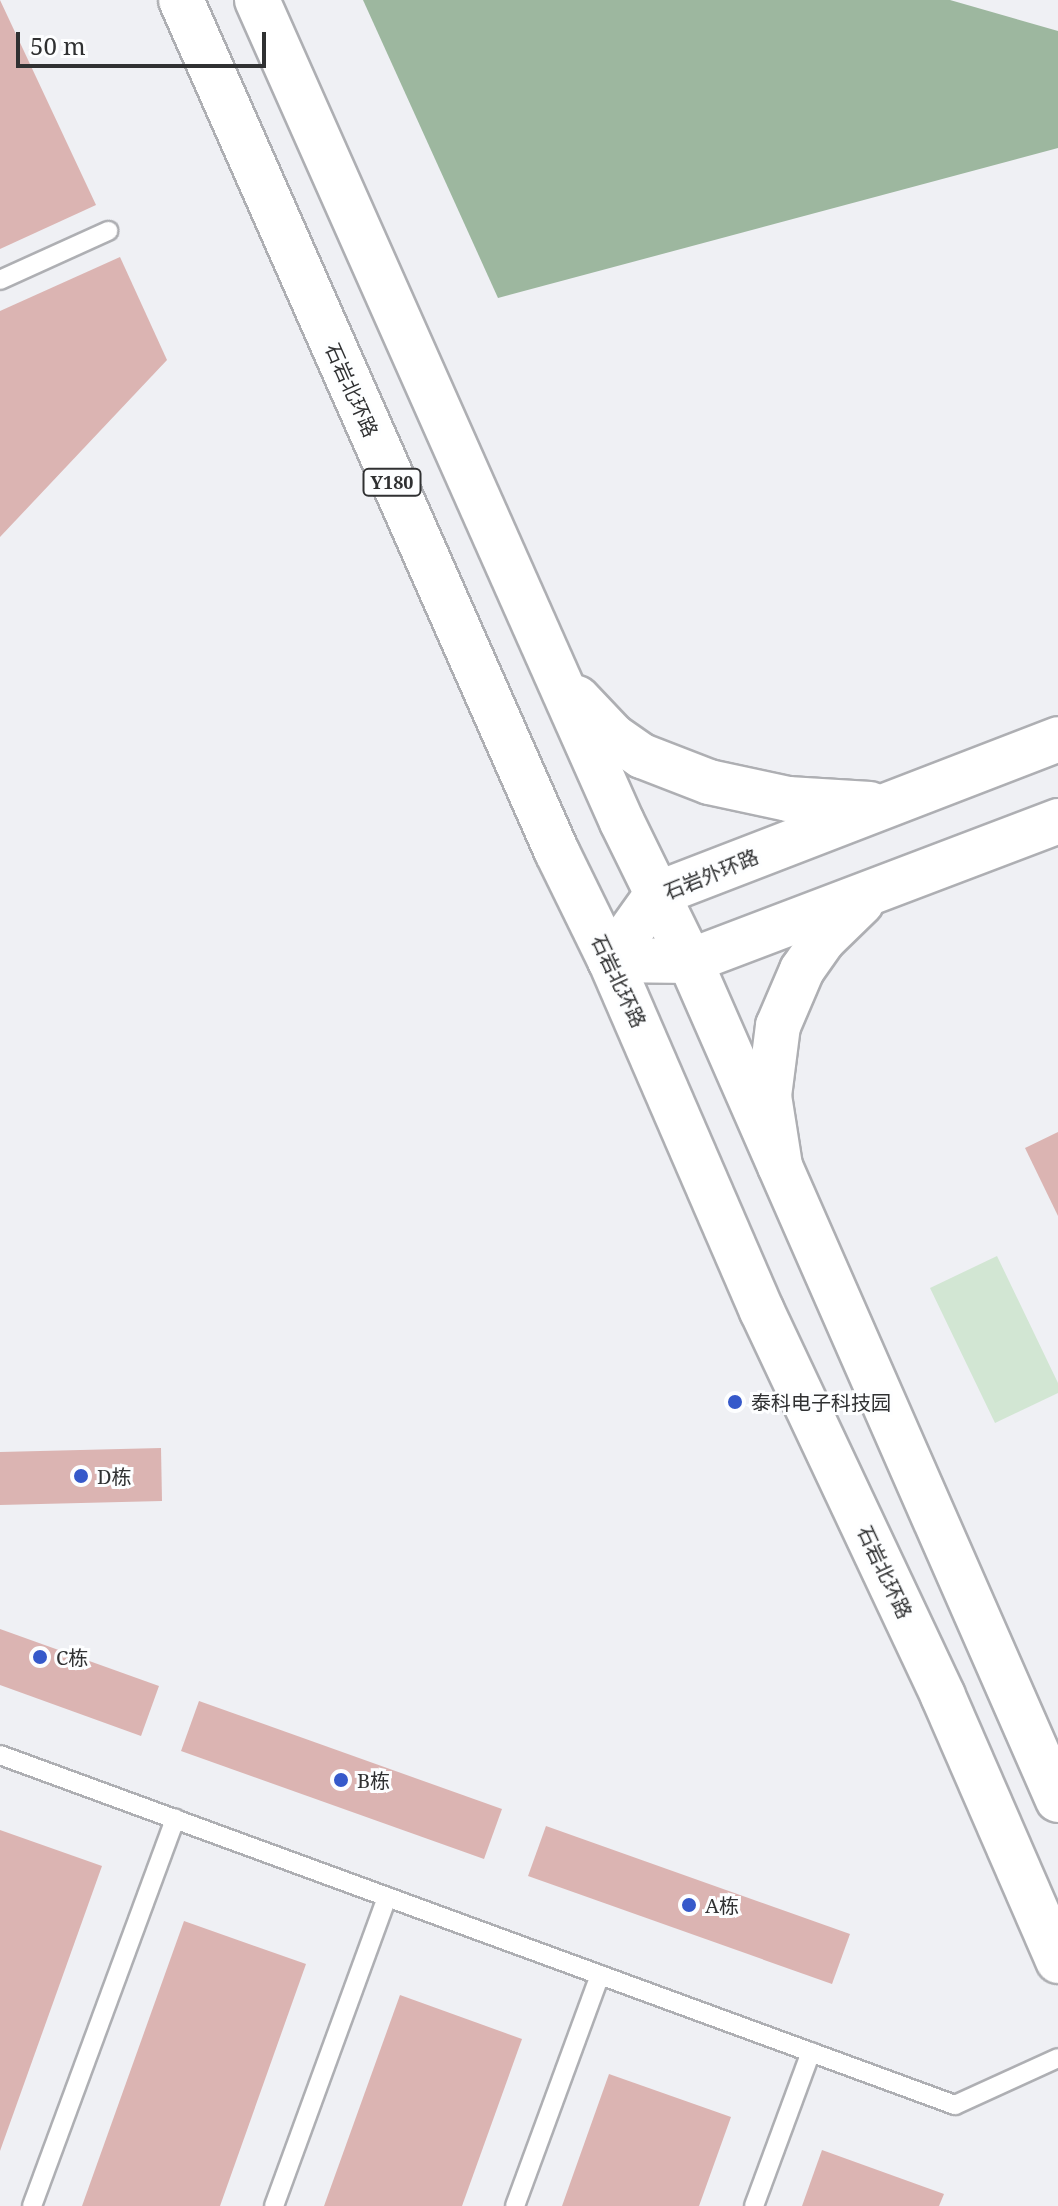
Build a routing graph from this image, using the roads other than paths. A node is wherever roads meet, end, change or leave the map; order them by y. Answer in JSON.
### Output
{"nodes":[{"id":1,"x":181,"y":0,"type":"edge"},
{"id":2,"x":257,"y":0,"type":"edge"},
{"id":3,"x":108,"y":231,"type":"dead end"},
{"id":4,"x":0,"y":280,"type":"edge"},
{"id":5,"x":552,"y":665,"type":"junction"},
{"id":6,"x":1058,"y":739,"type":"edge"},
{"id":7,"x":900,"y":800,"type":"junction"},
{"id":8,"x":1058,"y":821,"type":"edge"},
{"id":9,"x":879,"y":890,"type":"junction"},
{"id":10,"x":657,"y":894,"type":"junction"},
{"id":11,"x":610,"y":960,"type":"junction"},
{"id":12,"x":690,"y":961,"type":"junction"},
{"id":13,"x":780,"y":1166,"type":"junction"},
{"id":14,"x":0,"y":1755,"type":"edge"},
{"id":15,"x":1058,"y":1800,"type":"edge"},
{"id":16,"x":175,"y":1819,"type":"junction"},
{"id":17,"x":387,"y":1897,"type":"junction"},
{"id":18,"x":1058,"y":1961,"type":"edge"},
{"id":19,"x":600,"y":1975,"type":"junction"},
{"id":20,"x":811,"y":2052,"type":"junction"},
{"id":21,"x":1058,"y":2058,"type":"edge"},
{"id":22,"x":32,"y":2206,"type":"edge"},
{"id":23,"x":274,"y":2206,"type":"edge"},
{"id":24,"x":515,"y":2206,"type":"edge"},
{"id":25,"x":754,"y":2206,"type":"edge"}],
"edges":[{"from":1,"to":11,"type":"main road","name":"石岩北环路","number":"Y180"},
{"from":2,"to":5,"type":"main road"},
{"from":3,"to":4,"type":"lane"},
{"from":5,"to":7,"type":"main road"},
{"from":5,"to":10,"type":"main road"},
{"from":6,"to":7,"type":"main road","name":"石岩外环路"},
{"from":7,"to":10,"type":"main road","name":"石岩外环路"},
{"from":8,"to":9,"type":"main road"},
{"from":9,"to":12,"type":"main road"},
{"from":9,"to":13,"type":"main road"},
{"from":10,"to":11,"type":"main road","name":"石岩外环路"},
{"from":10,"to":12,"type":"main road"},
{"from":11,"to":12,"type":"main road"},
{"from":11,"to":18,"type":"main road","name":"石岩北环路","number":"Y180"},
{"from":12,"to":13,"type":"main road"},
{"from":13,"to":15,"type":"main road"},
{"from":14,"to":16,"type":"lane"},
{"from":16,"to":17,"type":"lane"},
{"from":16,"to":22,"type":"lane"},
{"from":17,"to":19,"type":"lane"},
{"from":17,"to":23,"type":"lane"},
{"from":19,"to":20,"type":"lane"},
{"from":19,"to":24,"type":"lane"},
{"from":20,"to":21,"type":"lane"},
{"from":20,"to":25,"type":"lane"}]}
